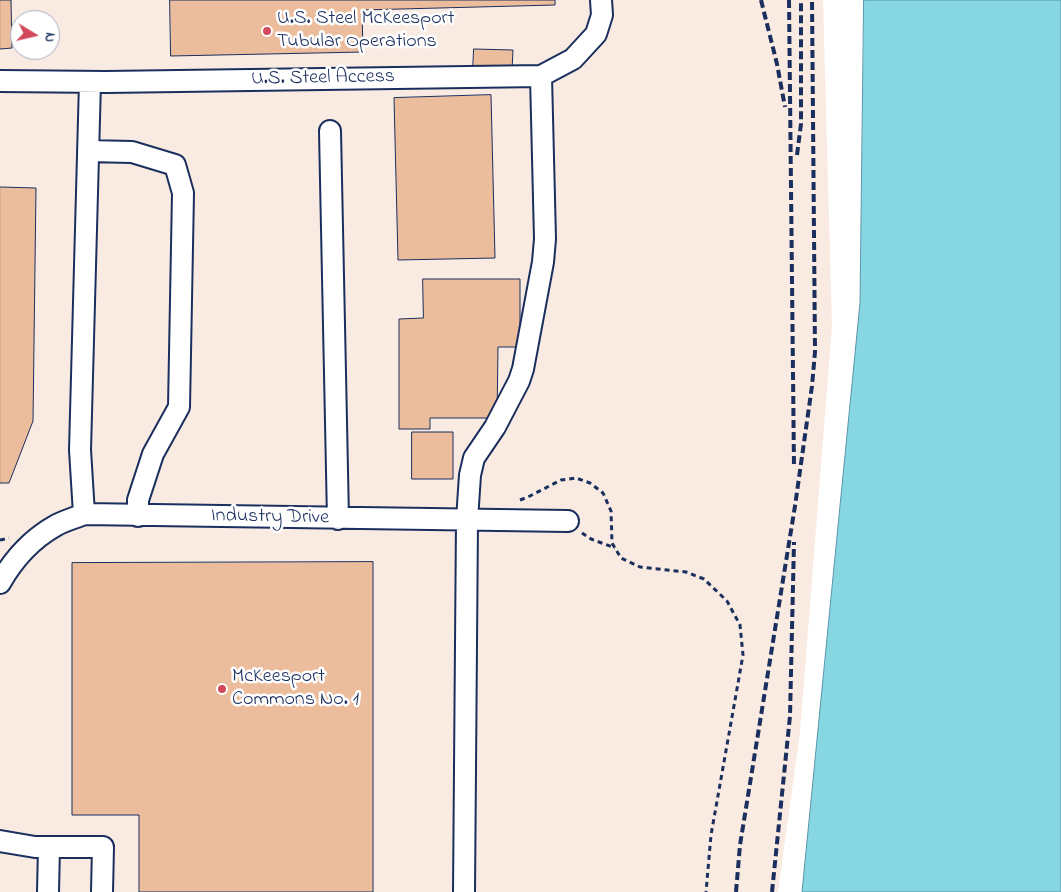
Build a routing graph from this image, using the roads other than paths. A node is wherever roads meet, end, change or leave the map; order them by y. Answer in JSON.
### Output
{"nodes":[{"id":1,"x":601,"y":0,"type":"edge"},
{"id":2,"x":541,"y":76,"type":"junction"},
{"id":3,"x":0,"y":82,"type":"edge"},
{"id":4,"x":90,"y":82,"type":"junction"},
{"id":5,"x":330,"y":131,"type":"dead end"},
{"id":6,"x":88,"y":150,"type":"junction"},
{"id":7,"x":84,"y":514,"type":"junction"},
{"id":8,"x":138,"y":516,"type":"junction"},
{"id":9,"x":338,"y":519,"type":"junction"},
{"id":10,"x":467,"y":520,"type":"junction"},
{"id":11,"x":568,"y":521,"type":"road end"},
{"id":12,"x":0,"y":582,"type":"edge"},
{"id":13,"x":0,"y":841,"type":"edge"},
{"id":14,"x":49,"y":847,"type":"junction"},
{"id":15,"x":48,"y":892,"type":"edge"},
{"id":16,"x":102,"y":892,"type":"edge"},
{"id":17,"x":464,"y":892,"type":"edge"}],
"edges":[{"from":1,"to":2,"type":"street","name":"U.S. Steel Access"},
{"from":2,"to":4,"type":"street","name":"U.S. Steel Access"},
{"from":2,"to":10,"type":"street"},
{"from":3,"to":4,"type":"street","name":"U.S. Steel Access"},
{"from":4,"to":6,"type":"street"},
{"from":5,"to":9,"type":"street"},
{"from":6,"to":7,"type":"street"},
{"from":6,"to":8,"type":"street"},
{"from":7,"to":8,"type":"street","name":"Industry Drive"},
{"from":7,"to":12,"type":"street","name":"Industry Drive"},
{"from":8,"to":9,"type":"street","name":"Industry Drive"},
{"from":9,"to":10,"type":"street","name":"Industry Drive"},
{"from":10,"to":11,"type":"street","name":"Industry Drive"},
{"from":10,"to":17,"type":"street"},
{"from":13,"to":14,"type":"street"},
{"from":14,"to":15,"type":"street"},
{"from":14,"to":16,"type":"street"}]}
